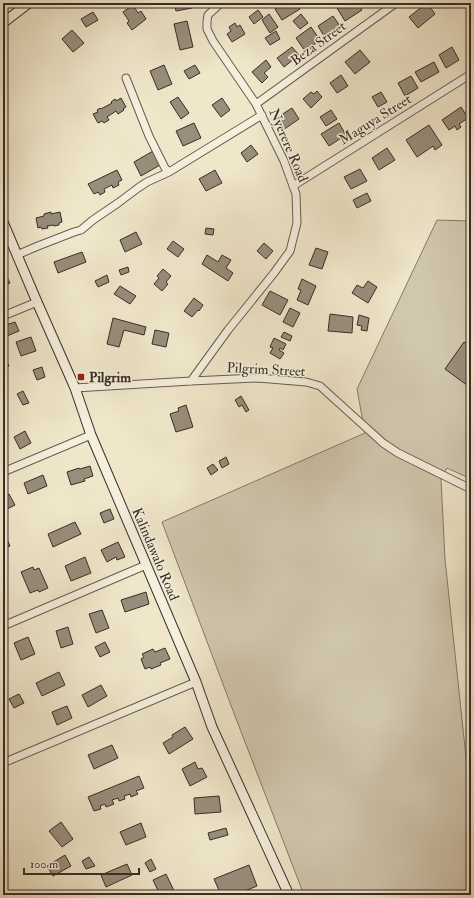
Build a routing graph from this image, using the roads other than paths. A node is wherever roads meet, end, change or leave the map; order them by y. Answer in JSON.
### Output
{"nodes":[{"id":1,"x":29,"y":3,"type":"edge"},
{"id":2,"x":221,"y":3,"type":"edge"},
{"id":3,"x":396,"y":3,"type":"edge"},
{"id":4,"x":3,"y":23,"type":"edge"},
{"id":5,"x":471,"y":74,"type":"edge"},
{"id":6,"x":126,"y":78,"type":"dead end"},
{"id":7,"x":256,"y":104,"type":"junction"},
{"id":8,"x":262,"y":115,"type":"junction"},
{"id":9,"x":168,"y":172,"type":"junction"},
{"id":10,"x":293,"y":186,"type":"junction"},
{"id":11,"x":3,"y":222,"type":"edge"},
{"id":12,"x":17,"y":255,"type":"junction"},
{"id":13,"x":37,"y":302,"type":"junction"},
{"id":14,"x":3,"y":316,"type":"edge"},
{"id":15,"x":191,"y":380,"type":"junction"},
{"id":16,"x":75,"y":388,"type":"junction"},
{"id":17,"x":91,"y":435,"type":"junction"},
{"id":18,"x":3,"y":472,"type":"edge"},
{"id":19,"x":471,"y":489,"type":"edge"},
{"id":20,"x":146,"y":565,"type":"junction"},
{"id":21,"x":3,"y":626,"type":"edge"},
{"id":22,"x":196,"y":682,"type":"junction"},
{"id":23,"x":3,"y":762,"type":"edge"},
{"id":24,"x":289,"y":895,"type":"edge"}],
"edges":[{"from":1,"to":4,"type":"street"},
{"from":2,"to":7,"type":"street","name":"Nyerere Road"},
{"from":3,"to":7,"type":"street","name":"Beza Street"},
{"from":5,"to":10,"type":"street","name":"Maguya Street"},
{"from":6,"to":9,"type":"street"},
{"from":7,"to":8,"type":"street","name":"Nyerere Road"},
{"from":8,"to":9,"type":"street"},
{"from":8,"to":10,"type":"street","name":"Nyerere Road"},
{"from":9,"to":12,"type":"street"},
{"from":10,"to":15,"type":"street","name":"Nyerere Road"},
{"from":11,"to":12,"type":"street","name":"Kalindawalo Road"},
{"from":12,"to":13,"type":"street","name":"Kalindawalo Road"},
{"from":13,"to":14,"type":"street"},
{"from":13,"to":16,"type":"street","name":"Kalindawalo Road"},
{"from":15,"to":16,"type":"street","name":"Pilgrim Street"},
{"from":15,"to":19,"type":"street","name":"Pilgrim Street"},
{"from":16,"to":17,"type":"street","name":"Kalindawalo Road"},
{"from":17,"to":18,"type":"street"},
{"from":17,"to":20,"type":"street","name":"Kalindawalo Road"},
{"from":20,"to":21,"type":"street"},
{"from":20,"to":22,"type":"street","name":"Kalindawalo Road"},
{"from":22,"to":23,"type":"street"},
{"from":22,"to":24,"type":"street","name":"Kalindawalo Road"}]}
